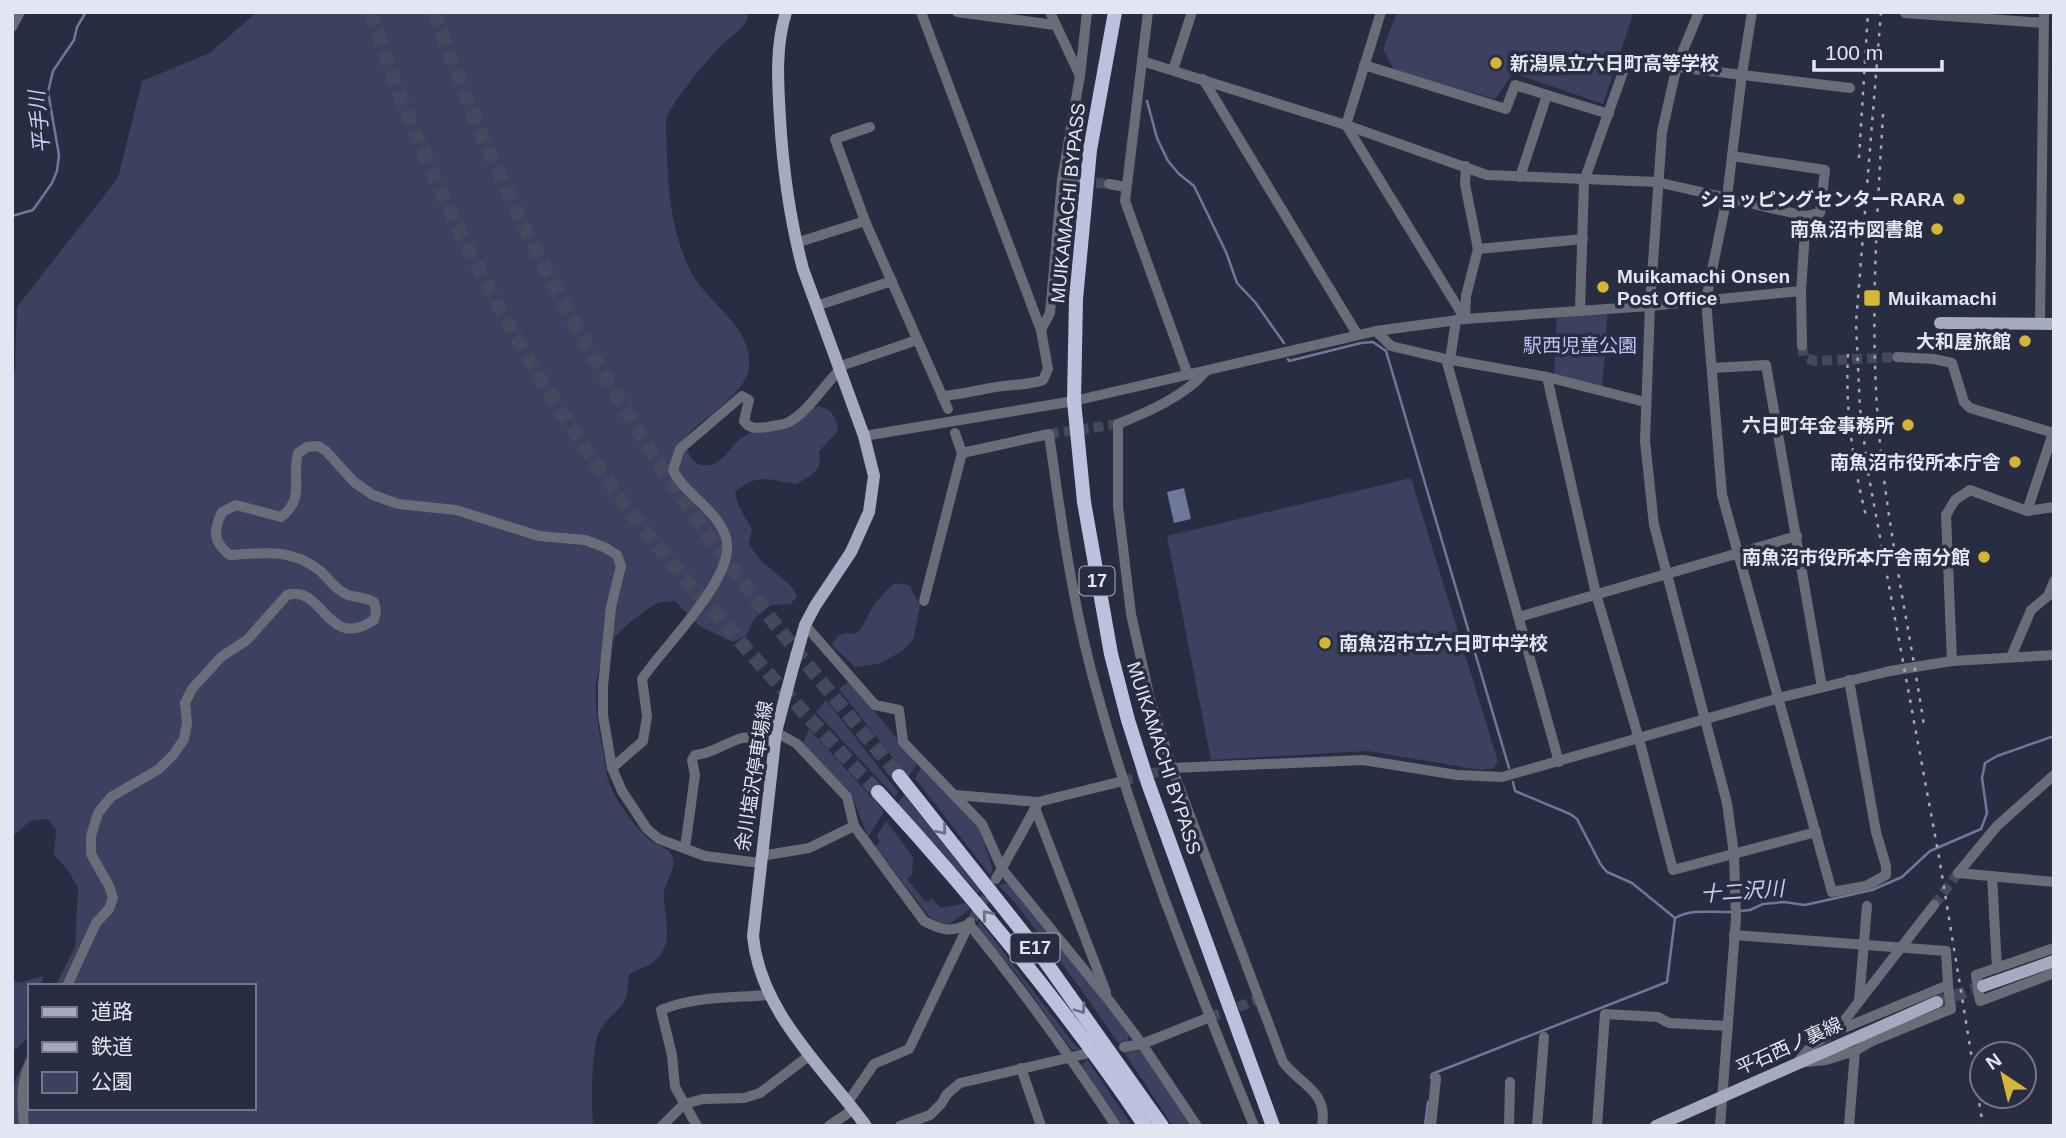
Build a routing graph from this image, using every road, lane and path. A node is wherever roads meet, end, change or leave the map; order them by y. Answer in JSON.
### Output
{"nodes":[{"id":1,"x":20,"y":12,"type":"edge"},
{"id":2,"x":786,"y":12,"type":"edge"},
{"id":3,"x":921,"y":12,"type":"edge"},
{"id":4,"x":957,"y":12,"type":"edge"},
{"id":5,"x":1050,"y":12,"type":"edge"},
{"id":6,"x":1087,"y":12,"type":"edge"},
{"id":7,"x":1115,"y":12,"type":"edge"},
{"id":8,"x":1148,"y":12,"type":"edge"},
{"id":9,"x":1192,"y":12,"type":"edge"},
{"id":10,"x":1381,"y":12,"type":"edge"},
{"id":11,"x":1699,"y":12,"type":"edge"},
{"id":12,"x":1752,"y":12,"type":"edge"},
{"id":13,"x":1906,"y":13,"type":"edge"},
{"id":14,"x":2044,"y":18,"type":"edge"},
{"id":15,"x":1055,"y":25,"type":"junction"},
{"id":16,"x":12,"y":27,"type":"edge"},
{"id":17,"x":1142,"y":61,"type":"junction"},
{"id":18,"x":1364,"y":65,"type":"junction"},
{"id":19,"x":1677,"y":65,"type":"junction"},
{"id":20,"x":1173,"y":70,"type":"junction"},
{"id":21,"x":1742,"y":74,"type":"junction"},
{"id":22,"x":1080,"y":76,"type":"junction"},
{"id":23,"x":1203,"y":79,"type":"junction"},
{"id":24,"x":1850,"y":88,"type":"dead end"},
{"id":25,"x":1547,"y":95,"type":"junction"},
{"id":26,"x":2048,"y":104,"type":"edge"},
{"id":27,"x":1609,"y":114,"type":"junction"},
{"id":28,"x":1346,"y":125,"type":"junction"},
{"id":29,"x":870,"y":127,"type":"dead end"},
{"id":30,"x":1732,"y":156,"type":"junction"},
{"id":31,"x":1466,"y":166,"type":"junction"},
{"id":32,"x":1520,"y":177,"type":"junction"},
{"id":33,"x":1062,"y":180,"type":"junction"},
{"id":34,"x":1584,"y":181,"type":"junction"},
{"id":35,"x":1082,"y":182,"type":"tunnel mouth"},
{"id":36,"x":1657,"y":182,"type":"junction"},
{"id":37,"x":1109,"y":184,"type":"tunnel mouth"},
{"id":38,"x":1126,"y":187,"type":"junction"},
{"id":39,"x":1727,"y":197,"type":"junction"},
{"id":40,"x":1806,"y":216,"type":"junction"},
{"id":41,"x":865,"y":221,"type":"junction"},
{"id":42,"x":1583,"y":239,"type":"junction"},
{"id":43,"x":796,"y":243,"type":"junction"},
{"id":44,"x":1478,"y":249,"type":"junction"},
{"id":45,"x":892,"y":281,"type":"junction"},
{"id":46,"x":1801,"y":290,"type":"junction"},
{"id":47,"x":1706,"y":300,"type":"junction"},
{"id":48,"x":816,"y":306,"type":"junction"},
{"id":49,"x":1650,"y":306,"type":"junction"},
{"id":50,"x":1580,"y":310,"type":"junction"},
{"id":51,"x":1461,"y":319,"type":"junction"},
{"id":52,"x":1940,"y":323,"type":"dead end"},
{"id":53,"x":2040,"y":323,"type":"junction"},
{"id":54,"x":2054,"y":324,"type":"edge"},
{"id":55,"x":1041,"y":330,"type":"junction"},
{"id":56,"x":1376,"y":331,"type":"junction"},
{"id":57,"x":1357,"y":334,"type":"junction"},
{"id":58,"x":917,"y":340,"type":"junction"},
{"id":59,"x":1802,"y":346,"type":"dead end"},
{"id":60,"x":1897,"y":357,"type":"tunnel mouth"},
{"id":61,"x":1448,"y":359,"type":"junction"},
{"id":62,"x":1712,"y":368,"type":"junction"},
{"id":63,"x":838,"y":369,"type":"junction"},
{"id":64,"x":1206,"y":371,"type":"junction"},
{"id":65,"x":1188,"y":375,"type":"junction"},
{"id":66,"x":1547,"y":377,"type":"junction"},
{"id":67,"x":942,"y":396,"type":"junction"},
{"id":68,"x":1074,"y":401,"type":"junction"},
{"id":69,"x":1645,"y":402,"type":"junction"},
{"id":70,"x":948,"y":409,"type":"dead end"},
{"id":71,"x":955,"y":433,"type":"dead end"},
{"id":72,"x":2053,"y":433,"type":"edge"},
{"id":73,"x":864,"y":436,"type":"junction"},
{"id":74,"x":961,"y":453,"type":"junction"},
{"id":75,"x":2054,"y":507,"type":"edge"},
{"id":76,"x":2027,"y":511,"type":"junction"},
{"id":77,"x":1797,"y":536,"type":"junction"},
{"id":78,"x":1737,"y":553,"type":"junction"},
{"id":79,"x":1666,"y":573,"type":"junction"},
{"id":80,"x":2054,"y":581,"type":"edge"},
{"id":81,"x":1596,"y":594,"type":"junction"},
{"id":82,"x":924,"y":601,"type":"dead end"},
{"id":83,"x":1519,"y":617,"type":"junction"},
{"id":84,"x":806,"y":625,"type":"junction"},
{"id":85,"x":2054,"y":654,"type":"edge"},
{"id":86,"x":2011,"y":657,"type":"junction"},
{"id":87,"x":1952,"y":662,"type":"junction"},
{"id":88,"x":1849,"y":680,"type":"junction"},
{"id":89,"x":1822,"y":687,"type":"junction"},
{"id":90,"x":1779,"y":698,"type":"junction"},
{"id":91,"x":1706,"y":719,"type":"junction"},
{"id":92,"x":775,"y":736,"type":"junction"},
{"id":93,"x":1639,"y":739,"type":"junction"},
{"id":94,"x":1559,"y":762,"type":"junction"},
{"id":95,"x":611,"y":768,"type":"junction"},
{"id":96,"x":1172,"y":768,"type":"junction"},
{"id":97,"x":899,"y":776,"type":"tunnel mouth"},
{"id":98,"x":2053,"y":778,"type":"edge"},
{"id":99,"x":1123,"y":781,"type":"junction"},
{"id":100,"x":878,"y":793,"type":"tunnel mouth"},
{"id":101,"x":955,"y":795,"type":"junction"},
{"id":102,"x":1037,"y":805,"type":"junction"},
{"id":103,"x":854,"y":826,"type":"junction"},
{"id":104,"x":1816,"y":832,"type":"junction"},
{"id":105,"x":685,"y":848,"type":"junction"},
{"id":106,"x":1734,"y":854,"type":"junction"},
{"id":107,"x":760,"y":859,"type":"junction"},
{"id":108,"x":999,"y":874,"type":"junction"},
{"id":109,"x":1993,"y":876,"type":"junction"},
{"id":110,"x":2054,"y":882,"type":"edge"},
{"id":111,"x":1934,"y":905,"type":"tunnel mouth"},
{"id":112,"x":1867,"y":906,"type":"dead end"},
{"id":113,"x":971,"y":922,"type":"junction"},
{"id":114,"x":1734,"y":936,"type":"junction"},
{"id":115,"x":1862,"y":946,"type":"junction"},
{"id":116,"x":2054,"y":948,"type":"edge"},
{"id":117,"x":1901,"y":949,"type":"junction"},
{"id":118,"x":2054,"y":961,"type":"edge"},
{"id":119,"x":1997,"y":968,"type":"junction"},
{"id":120,"x":2054,"y":974,"type":"edge"},
{"id":121,"x":68,"y":984,"type":"edge"},
{"id":122,"x":1948,"y":985,"type":"junction"},
{"id":123,"x":1983,"y":986,"type":"tunnel mouth"},
{"id":124,"x":769,"y":995,"type":"junction"},
{"id":125,"x":1108,"y":999,"type":"junction"},
{"id":126,"x":1859,"y":1002,"type":"junction"},
{"id":127,"x":1937,"y":1002,"type":"tunnel mouth"},
{"id":128,"x":1210,"y":1017,"type":"junction"},
{"id":129,"x":1728,"y":1026,"type":"junction"},
{"id":130,"x":1837,"y":1031,"type":"junction"},
{"id":131,"x":1544,"y":1037,"type":"dead end"},
{"id":132,"x":1142,"y":1044,"type":"junction"},
{"id":133,"x":1124,"y":1047,"type":"dead end"},
{"id":134,"x":1855,"y":1051,"type":"junction"},
{"id":135,"x":1085,"y":1054,"type":"dead end"},
{"id":136,"x":810,"y":1055,"type":"junction"},
{"id":137,"x":1070,"y":1057,"type":"junction"},
{"id":138,"x":1797,"y":1063,"type":"junction"},
{"id":139,"x":28,"y":1067,"type":"edge"},
{"id":140,"x":1021,"y":1068,"type":"junction"},
{"id":141,"x":1436,"y":1078,"type":"dead end"},
{"id":142,"x":1510,"y":1082,"type":"dead end"},
{"id":143,"x":1722,"y":1097,"type":"junction"},
{"id":144,"x":684,"y":1104,"type":"junction"},
{"id":145,"x":851,"y":1105,"type":"junction"},
{"id":146,"x":24,"y":1126,"type":"edge"},
{"id":147,"x":662,"y":1126,"type":"edge"},
{"id":148,"x":696,"y":1126,"type":"edge"},
{"id":149,"x":830,"y":1126,"type":"edge"},
{"id":150,"x":866,"y":1126,"type":"edge"},
{"id":151,"x":900,"y":1126,"type":"edge"},
{"id":152,"x":1041,"y":1126,"type":"edge"},
{"id":153,"x":1116,"y":1126,"type":"edge"},
{"id":154,"x":1145,"y":1126,"type":"edge"},
{"id":155,"x":1162,"y":1126,"type":"edge"},
{"id":156,"x":1197,"y":1126,"type":"edge"},
{"id":157,"x":1254,"y":1126,"type":"edge"},
{"id":158,"x":1273,"y":1126,"type":"edge"},
{"id":159,"x":1322,"y":1126,"type":"edge"},
{"id":160,"x":1431,"y":1126,"type":"edge"},
{"id":161,"x":1509,"y":1126,"type":"edge"},
{"id":162,"x":1537,"y":1126,"type":"edge"},
{"id":163,"x":1597,"y":1126,"type":"edge"},
{"id":164,"x":1656,"y":1126,"type":"edge"},
{"id":165,"x":1720,"y":1126,"type":"edge"},
{"id":166,"x":1849,"y":1126,"type":"edge"}],
"edges":[{"from":1,"to":16,"type":"street"},
{"from":2,"to":43,"type":"main road","name":"余川塩沢停車場線"},
{"from":3,"to":55,"type":"street"},
{"from":4,"to":15,"type":"street"},
{"from":5,"to":15,"type":"street"},
{"from":6,"to":22,"type":"street"},
{"from":7,"to":68,"type":"highway","name":"MUIKAMACHI BYPASS","number":"17"},
{"from":8,"to":17,"type":"street"},
{"from":9,"to":20,"type":"street"},
{"from":10,"to":18,"type":"street"},
{"from":11,"to":19,"type":"street"},
{"from":12,"to":21,"type":"street"},
{"from":13,"to":14,"type":"street"},
{"from":14,"to":26,"type":"street"},
{"from":15,"to":22,"type":"street"},
{"from":17,"to":20,"type":"street"},
{"from":17,"to":38,"type":"street"},
{"from":18,"to":25,"type":"street"},
{"from":18,"to":28,"type":"street"},
{"from":19,"to":21,"type":"street"},
{"from":19,"to":27,"type":"street"},
{"from":19,"to":36,"type":"street"},
{"from":20,"to":23,"type":"street"},
{"from":21,"to":24,"type":"street"},
{"from":21,"to":30,"type":"street"},
{"from":22,"to":33,"type":"street"},
{"from":23,"to":28,"type":"street"},
{"from":23,"to":57,"type":"street"},
{"from":25,"to":27,"type":"street"},
{"from":25,"to":32,"type":"street"},
{"from":26,"to":53,"type":"street"},
{"from":27,"to":34,"type":"street"},
{"from":28,"to":31,"type":"street"},
{"from":28,"to":51,"type":"street"},
{"from":29,"to":41,"type":"street"},
{"from":30,"to":39,"type":"street"},
{"from":30,"to":40,"type":"street"},
{"from":31,"to":32,"type":"street"},
{"from":31,"to":44,"type":"street"},
{"from":32,"to":34,"type":"street"},
{"from":33,"to":35,"type":"street"},
{"from":33,"to":55,"type":"street"},
{"from":34,"to":36,"type":"street"},
{"from":34,"to":42,"type":"street"},
{"from":36,"to":39,"type":"street"},
{"from":36,"to":49,"type":"street"},
{"from":37,"to":38,"type":"street"},
{"from":38,"to":65,"type":"street"},
{"from":39,"to":40,"type":"street"},
{"from":39,"to":47,"type":"street"},
{"from":40,"to":46,"type":"street"},
{"from":41,"to":43,"type":"street"},
{"from":41,"to":45,"type":"street"},
{"from":42,"to":44,"type":"street"},
{"from":42,"to":50,"type":"street"},
{"from":43,"to":48,"type":"main road","name":"余川塩沢停車場線"},
{"from":44,"to":51,"type":"street"},
{"from":45,"to":48,"type":"street"},
{"from":45,"to":58,"type":"street"},
{"from":46,"to":47,"type":"street"},
{"from":46,"to":59,"type":"street"},
{"from":47,"to":49,"type":"street"},
{"from":47,"to":62,"type":"street"},
{"from":48,"to":63,"type":"main road","name":"余川塩沢停車場線"},
{"from":49,"to":50,"type":"street"},
{"from":49,"to":69,"type":"street"},
{"from":50,"to":51,"type":"street"},
{"from":51,"to":56,"type":"street"},
{"from":51,"to":61,"type":"street"},
{"from":52,"to":53,"type":"main road"},
{"from":53,"to":54,"type":"main road"},
{"from":55,"to":67,"type":"street"},
{"from":56,"to":57,"type":"street"},
{"from":56,"to":61,"type":"street"},
{"from":57,"to":64,"type":"street"},
{"from":58,"to":63,"type":"street"},
{"from":58,"to":67,"type":"street"},
{"from":60,"to":72,"type":"street"},
{"from":61,"to":66,"type":"street"},
{"from":61,"to":83,"type":"street"},
{"from":62,"to":77,"type":"street"},
{"from":62,"to":78,"type":"street"},
{"from":63,"to":73,"type":"main road","name":"余川塩沢停車場線"},
{"from":63,"to":95,"type":"street"},
{"from":64,"to":65,"type":"street"},
{"from":64,"to":96,"type":"street"},
{"from":65,"to":68,"type":"street"},
{"from":66,"to":69,"type":"street"},
{"from":66,"to":81,"type":"street"},
{"from":67,"to":70,"type":"street"},
{"from":68,"to":73,"type":"street"},
{"from":68,"to":158,"type":"highway","name":"MUIKAMACHI BYPASS","number":"17"},
{"from":69,"to":79,"type":"street"},
{"from":71,"to":74,"type":"street"},
{"from":72,"to":76,"type":"street"},
{"from":73,"to":84,"type":"main road","name":"余川塩沢停車場線"},
{"from":74,"to":82,"type":"street"},
{"from":74,"to":99,"type":"street"},
{"from":75,"to":76,"type":"street"},
{"from":76,"to":87,"type":"street"},
{"from":77,"to":78,"type":"street"},
{"from":77,"to":89,"type":"street"},
{"from":78,"to":79,"type":"street"},
{"from":78,"to":90,"type":"street"},
{"from":79,"to":81,"type":"street"},
{"from":79,"to":91,"type":"street"},
{"from":80,"to":86,"type":"street"},
{"from":81,"to":83,"type":"street"},
{"from":81,"to":93,"type":"street"},
{"from":83,"to":94,"type":"street"},
{"from":84,"to":92,"type":"main road","name":"余川塩沢停車場線"},
{"from":84,"to":101,"type":"street"},
{"from":85,"to":86,"type":"street"},
{"from":86,"to":87,"type":"street"},
{"from":87,"to":88,"type":"street"},
{"from":88,"to":89,"type":"street"},
{"from":88,"to":104,"type":"street"},
{"from":89,"to":90,"type":"street"},
{"from":90,"to":91,"type":"street"},
{"from":90,"to":104,"type":"street"},
{"from":91,"to":93,"type":"street"},
{"from":91,"to":106,"type":"street"},
{"from":92,"to":103,"type":"street"},
{"from":92,"to":105,"type":"street"},
{"from":92,"to":107,"type":"main road","name":"余川塩沢停車場線"},
{"from":93,"to":94,"type":"street"},
{"from":93,"to":106,"type":"street"},
{"from":94,"to":96,"type":"street"},
{"from":95,"to":105,"type":"street"},
{"from":95,"to":121,"type":"street"},
{"from":96,"to":159,"type":"street"},
{"from":97,"to":155,"type":"highway","number":"E17","one_way":true},
{"from":98,"to":109,"type":"street"},
{"from":99,"to":102,"type":"street"},
{"from":99,"to":128,"type":"street"},
{"from":154,"to":100,"type":"highway","number":"E17","one_way":true},
{"from":101,"to":102,"type":"street"},
{"from":101,"to":108,"type":"street"},
{"from":102,"to":108,"type":"street"},
{"from":102,"to":125,"type":"street"},
{"from":103,"to":107,"type":"street"},
{"from":103,"to":113,"type":"street"},
{"from":104,"to":106,"type":"street"},
{"from":105,"to":107,"type":"street"},
{"from":106,"to":114,"type":"street"},
{"from":107,"to":124,"type":"main road","name":"余川塩沢停車場線"},
{"from":108,"to":125,"type":"street"},
{"from":109,"to":110,"type":"street"},
{"from":109,"to":119,"type":"street"},
{"from":111,"to":117,"type":"street"},
{"from":112,"to":115,"type":"street"},
{"from":113,"to":137,"type":"street"},
{"from":113,"to":145,"type":"street"},
{"from":114,"to":115,"type":"street"},
{"from":114,"to":129,"type":"street"},
{"from":115,"to":117,"type":"street"},
{"from":115,"to":126,"type":"street"},
{"from":116,"to":119,"type":"street"},
{"from":117,"to":122,"type":"street"},
{"from":117,"to":126,"type":"street"},
{"from":118,"to":123,"type":"main road"},
{"from":119,"to":120,"type":"street"},
{"from":122,"to":130,"type":"street"},
{"from":122,"to":134,"type":"street"},
{"from":124,"to":136,"type":"main road","name":"余川塩沢停車場線"},
{"from":124,"to":144,"type":"street"},
{"from":125,"to":132,"type":"street"},
{"from":126,"to":130,"type":"street"},
{"from":127,"to":138,"type":"main road","name":"平石西ノ裏線"},
{"from":128,"to":132,"type":"street"},
{"from":128,"to":157,"type":"street"},
{"from":129,"to":143,"type":"street"},
{"from":129,"to":163,"type":"street"},
{"from":130,"to":138,"type":"street"},
{"from":131,"to":162,"type":"street"},
{"from":132,"to":133,"type":"street"},
{"from":132,"to":156,"type":"street"},
{"from":134,"to":138,"type":"street"},
{"from":134,"to":166,"type":"street"},
{"from":135,"to":137,"type":"street"},
{"from":136,"to":144,"type":"street"},
{"from":136,"to":145,"type":"main road","name":"余川塩沢停車場線"},
{"from":137,"to":140,"type":"street"},
{"from":137,"to":153,"type":"street"},
{"from":138,"to":143,"type":"main road","name":"平石西ノ裏線"},
{"from":139,"to":146,"type":"street"},
{"from":140,"to":151,"type":"street"},
{"from":140,"to":152,"type":"street"},
{"from":141,"to":160,"type":"street"},
{"from":142,"to":161,"type":"street"},
{"from":143,"to":164,"type":"main road","name":"平石西ノ裏線"},
{"from":143,"to":165,"type":"street"},
{"from":144,"to":147,"type":"street"},
{"from":144,"to":148,"type":"street"},
{"from":145,"to":149,"type":"street"},
{"from":145,"to":150,"type":"main road","name":"余川塩沢停車場線"}]}
